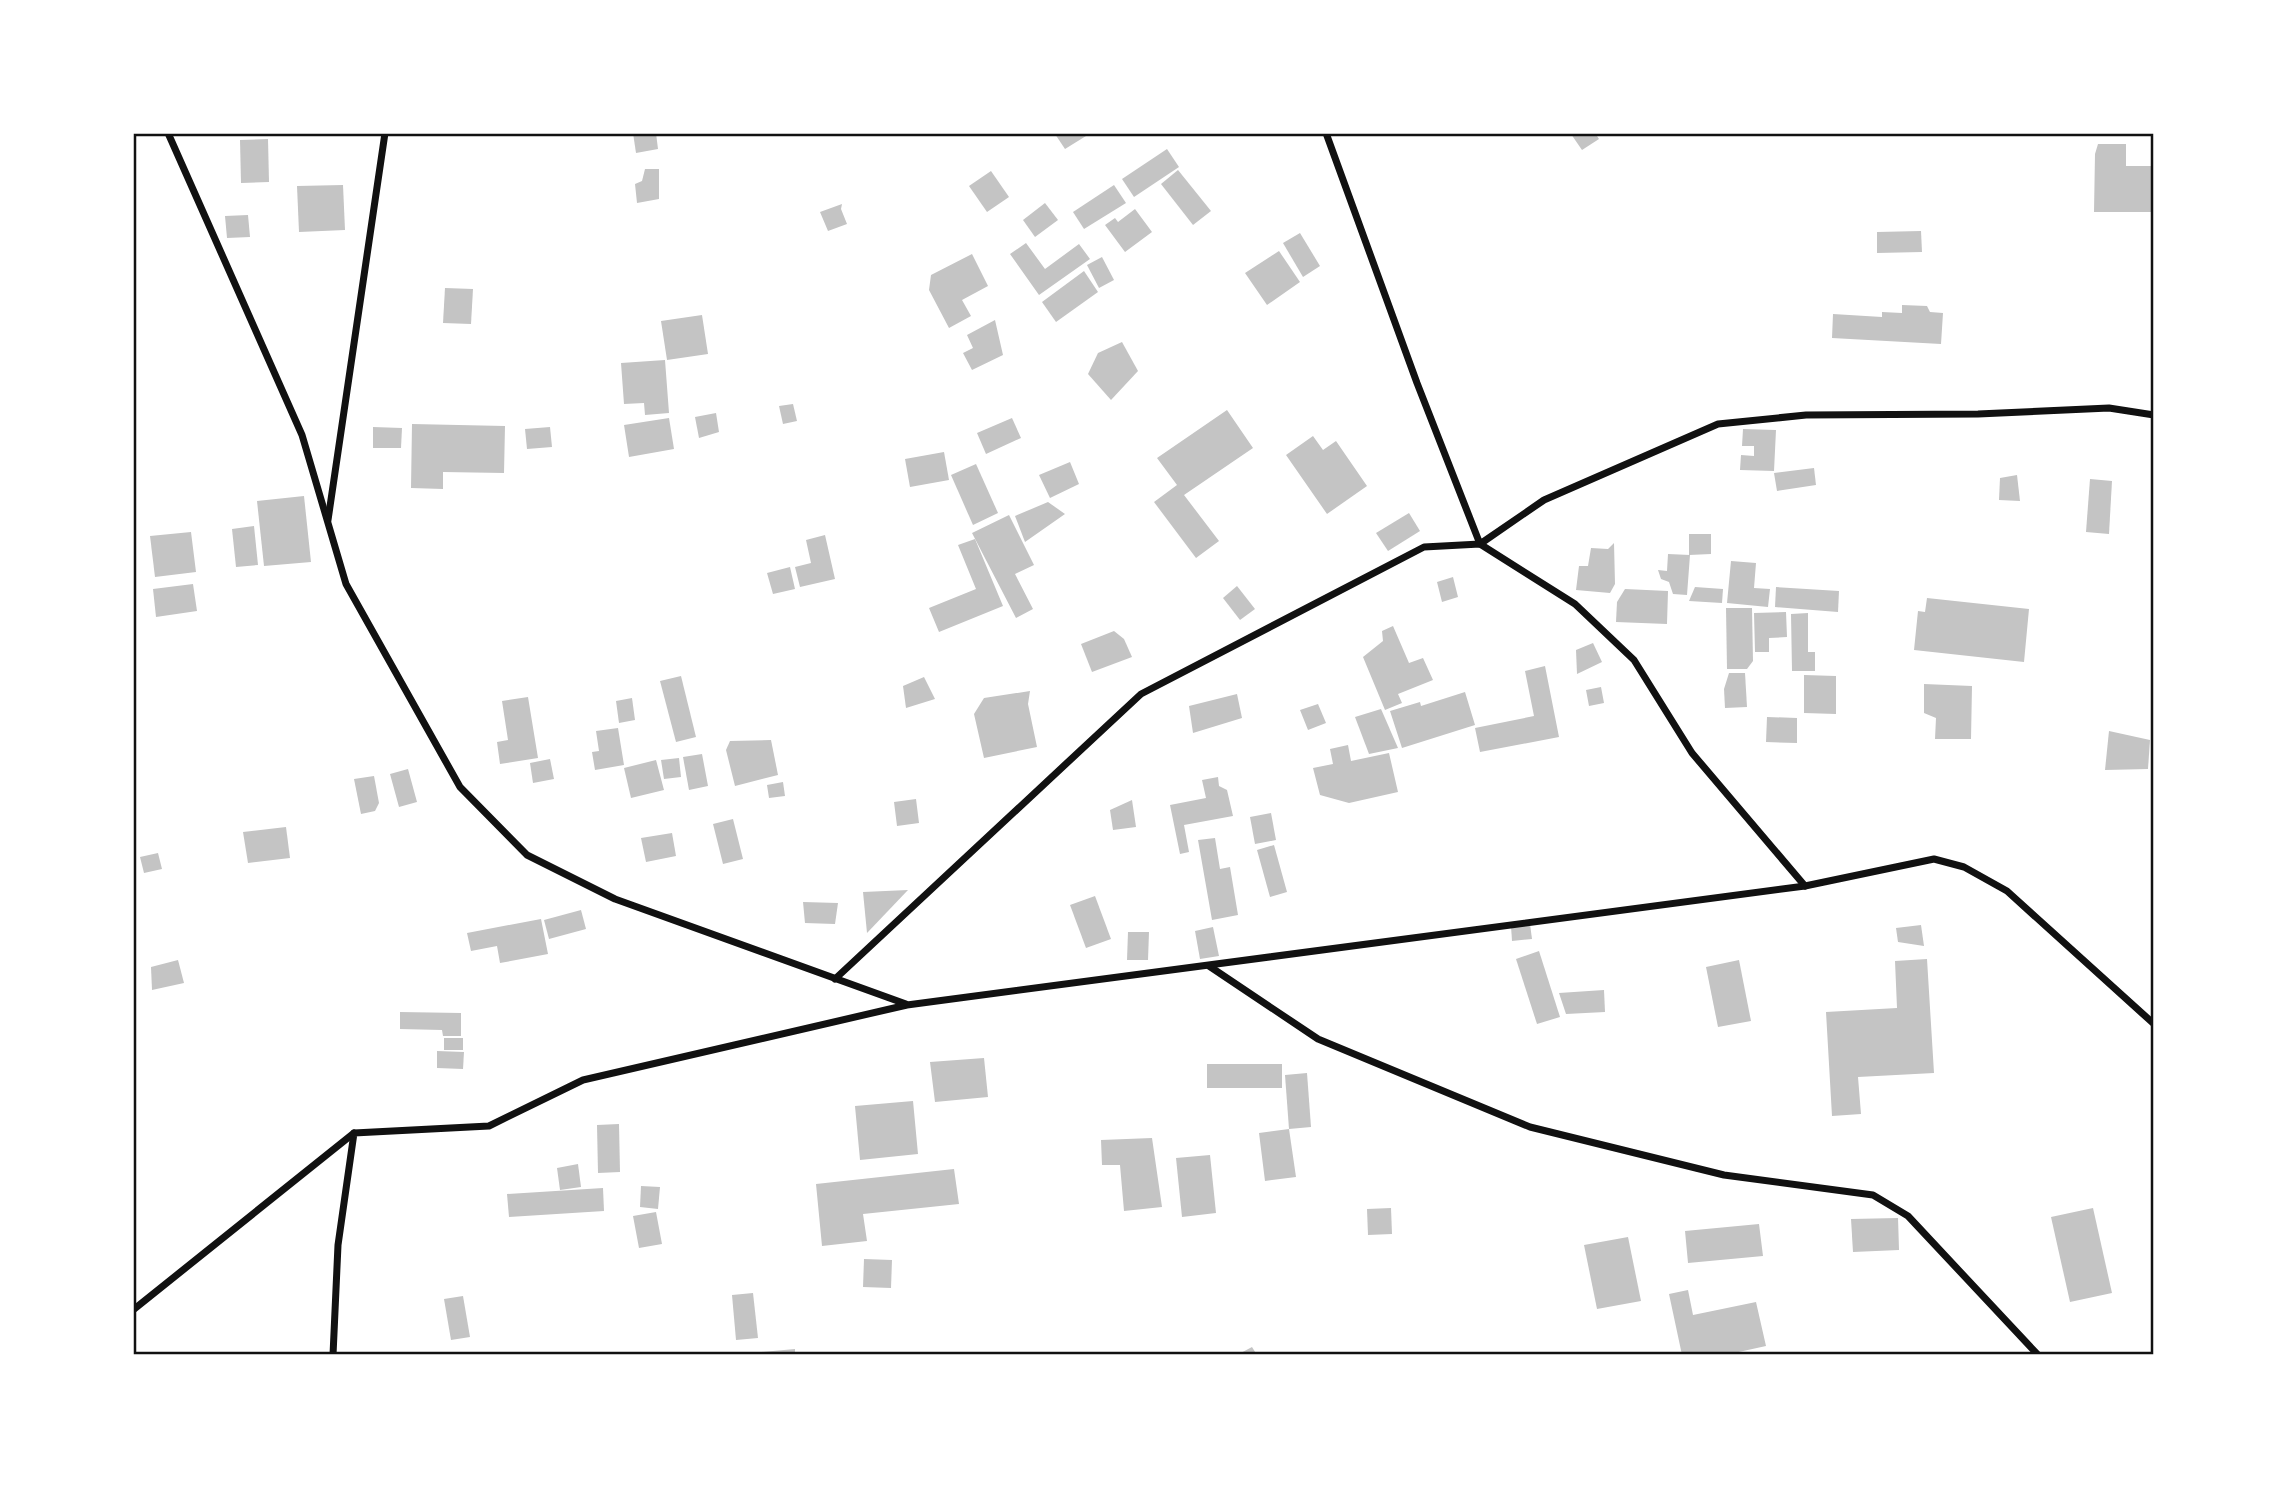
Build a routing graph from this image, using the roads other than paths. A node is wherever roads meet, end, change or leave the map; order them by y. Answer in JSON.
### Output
{"nodes":[{"id":1,"x":168,"y":133,"type":"edge"},
{"id":2,"x":385,"y":133,"type":"edge"},
{"id":3,"x":1326,"y":133,"type":"edge"},
{"id":4,"x":2154,"y":415,"type":"edge"},
{"id":5,"x":328,"y":523,"type":"junction"},
{"id":6,"x":1480,"y":544,"type":"junction"},
{"id":7,"x":1805,"y":886,"type":"junction"},
{"id":8,"x":1209,"y":966,"type":"junction"},
{"id":9,"x":835,"y":979,"type":"junction"},
{"id":10,"x":907,"y":1004,"type":"junction"},
{"id":11,"x":2154,"y":1024,"type":"edge"},
{"id":12,"x":354,"y":1133,"type":"junction"},
{"id":13,"x":133,"y":1310,"type":"edge"},
{"id":14,"x":333,"y":1355,"type":"edge"},
{"id":15,"x":2038,"y":1355,"type":"edge"}],
"edges":[{"from":1,"to":5,"type":"street"},
{"from":2,"to":5,"type":"street"},
{"from":3,"to":6,"type":"street"},
{"from":4,"to":6,"type":"street"},
{"from":5,"to":9,"type":"street"},
{"from":6,"to":7,"type":"street"},
{"from":6,"to":9,"type":"street"},
{"from":7,"to":8,"type":"street"},
{"from":7,"to":11,"type":"street"},
{"from":8,"to":10,"type":"street"},
{"from":8,"to":15,"type":"street"},
{"from":9,"to":10,"type":"street"},
{"from":10,"to":12,"type":"street"},
{"from":12,"to":13,"type":"street"},
{"from":12,"to":14,"type":"street"}]}
